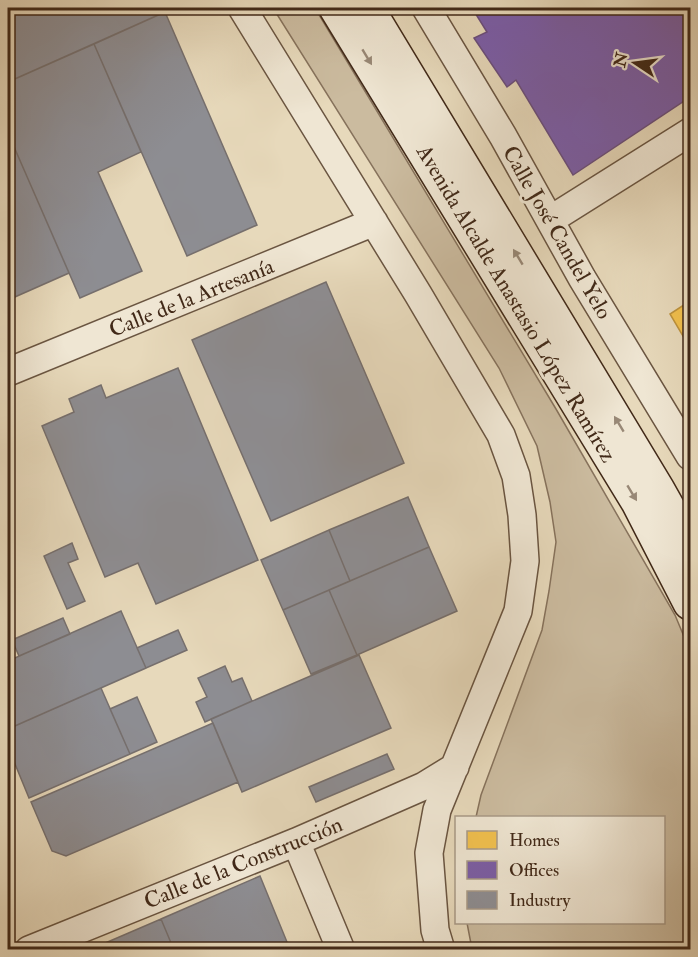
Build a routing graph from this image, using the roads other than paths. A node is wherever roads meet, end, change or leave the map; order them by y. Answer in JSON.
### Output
{"nodes":[{"id":1,"x":242,"y":8,"type":"edge"},
{"id":2,"x":336,"y":8,"type":"edge"},
{"id":3,"x":367,"y":8,"type":"edge"},
{"id":4,"x":426,"y":8,"type":"edge"},
{"id":5,"x":690,"y":132,"type":"edge"},
{"id":6,"x":550,"y":220,"type":"junction"},
{"id":7,"x":374,"y":222,"type":"junction"},
{"id":8,"x":8,"y":372,"type":"edge"},
{"id":9,"x":690,"y":456,"type":"edge"},
{"id":10,"x":690,"y":547,"type":"edge"},
{"id":11,"x":690,"y":603,"type":"edge"},
{"id":12,"x":454,"y":767,"type":"junction"},
{"id":13,"x":296,"y":842,"type":"junction"},
{"id":14,"x":28,"y":950,"type":"edge"},
{"id":15,"x":341,"y":950,"type":"edge"},
{"id":16,"x":441,"y":950,"type":"edge"}],
"edges":[{"from":1,"to":7,"type":"street"},
{"from":2,"to":11,"type":"street","name":"Avenida Alcalde Anastasio López Ramírez","one_way":true},
{"from":10,"to":3,"type":"street","name":"Avenida Alcalde Anastasio López Ramírez","one_way":true},
{"from":4,"to":6,"type":"street","name":"Calle José Candel Yelo"},
{"from":5,"to":6,"type":"street"},
{"from":6,"to":9,"type":"street","name":"Calle José Candel Yelo"},
{"from":7,"to":8,"type":"street","name":"Calle de la Artesanía"},
{"from":7,"to":12,"type":"street"},
{"from":12,"to":13,"type":"street","name":"Calle de la Construcción"},
{"from":12,"to":16,"type":"street"},
{"from":13,"to":14,"type":"street","name":"Calle de la Construcción"},
{"from":13,"to":15,"type":"street"}]}
